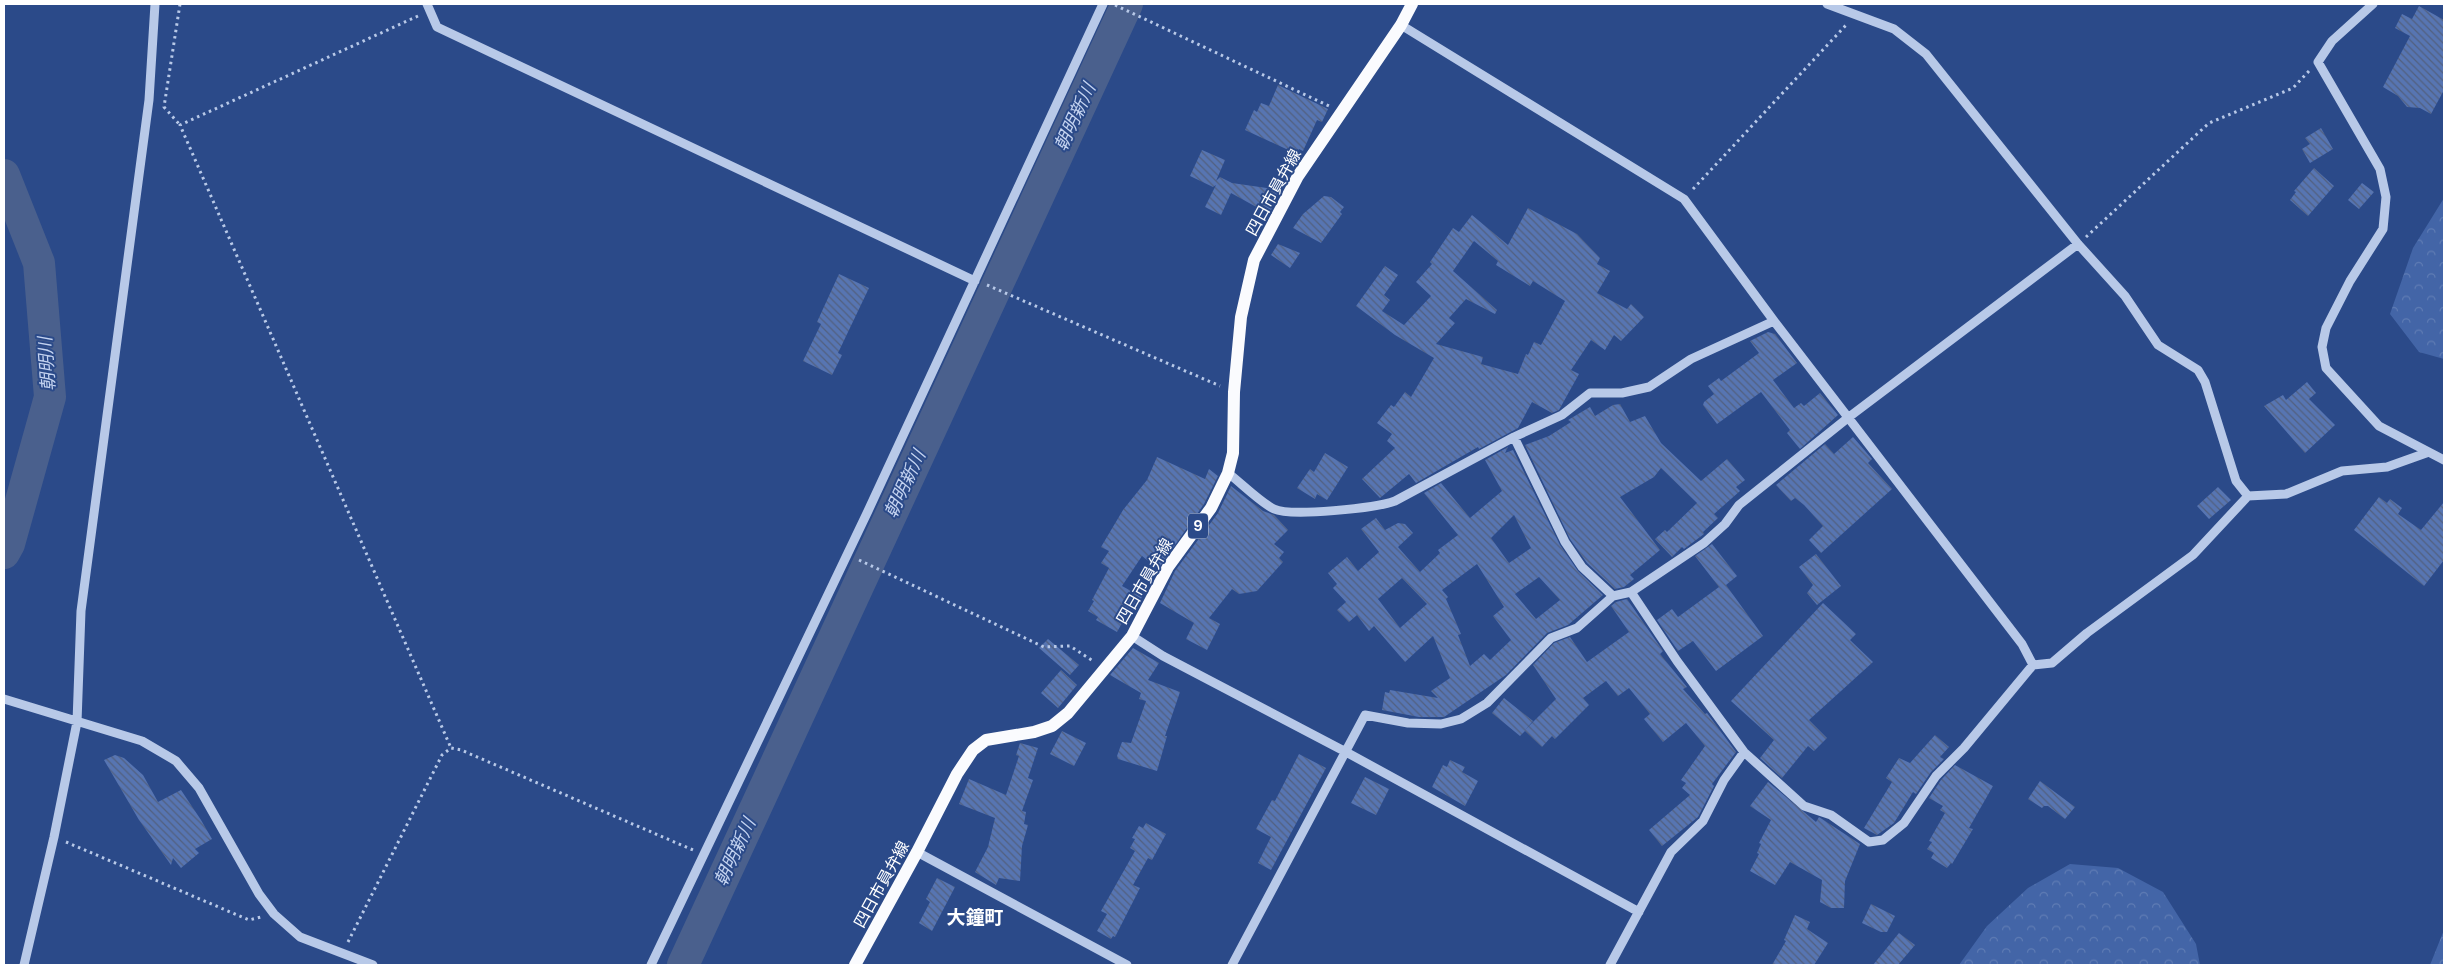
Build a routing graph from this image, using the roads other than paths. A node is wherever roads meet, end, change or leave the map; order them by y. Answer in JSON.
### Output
{"nodes":[{"id":1,"x":155,"y":4,"type":"edge"},
{"id":2,"x":1103,"y":4,"type":"edge"},
{"id":3,"x":1412,"y":4,"type":"edge"},
{"id":4,"x":1827,"y":4,"type":"edge"},
{"id":5,"x":2373,"y":4,"type":"edge"},
{"id":6,"x":429,"y":7,"type":"edge"},
{"id":7,"x":1401,"y":25,"type":"junction"},
{"id":8,"x":2078,"y":244,"type":"junction"},
{"id":9,"x":975,"y":281,"type":"junction"},
{"id":10,"x":1774,"y":321,"type":"junction"},
{"id":11,"x":1849,"y":417,"type":"junction"},
{"id":12,"x":1514,"y":437,"type":"junction"},
{"id":13,"x":2426,"y":450,"type":"junction"},
{"id":14,"x":2444,"y":460,"type":"edge"},
{"id":15,"x":1228,"y":473,"type":"junction"},
{"id":16,"x":2248,"y":496,"type":"junction"},
{"id":17,"x":1631,"y":592,"type":"junction"},
{"id":18,"x":1613,"y":596,"type":"junction"},
{"id":19,"x":1132,"y":636,"type":"junction"},
{"id":20,"x":2033,"y":665,"type":"junction"},
{"id":21,"x":4,"y":698,"type":"edge"},
{"id":22,"x":77,"y":722,"type":"junction"},
{"id":23,"x":1346,"y":752,"type":"junction"},
{"id":24,"x":1744,"y":752,"type":"junction"},
{"id":25,"x":917,"y":852,"type":"junction"},
{"id":26,"x":1639,"y":912,"type":"junction"},
{"id":27,"x":24,"y":965,"type":"edge"},
{"id":28,"x":373,"y":965,"type":"edge"},
{"id":29,"x":651,"y":965,"type":"edge"},
{"id":30,"x":855,"y":965,"type":"edge"},
{"id":31,"x":1127,"y":965,"type":"edge"},
{"id":32,"x":1232,"y":965,"type":"edge"},
{"id":33,"x":1610,"y":965,"type":"edge"}],
"edges":[{"from":1,"to":22,"type":"street"},
{"from":2,"to":9,"type":"street"},
{"from":3,"to":7,"type":"main road","name":"四日市員弁線","number":"9"},
{"from":4,"to":8,"type":"street"},
{"from":5,"to":13,"type":"street"},
{"from":6,"to":9,"type":"street"},
{"from":7,"to":10,"type":"street"},
{"from":7,"to":15,"type":"main road","name":"四日市員弁線","number":"9"},
{"from":8,"to":11,"type":"street"},
{"from":8,"to":16,"type":"street"},
{"from":9,"to":29,"type":"street"},
{"from":10,"to":11,"type":"street"},
{"from":10,"to":12,"type":"street"},
{"from":11,"to":17,"type":"street"},
{"from":11,"to":20,"type":"street"},
{"from":12,"to":15,"type":"street"},
{"from":12,"to":18,"type":"street"},
{"from":13,"to":14,"type":"street"},
{"from":13,"to":16,"type":"street"},
{"from":15,"to":19,"type":"main road","name":"四日市員弁線","number":"9"},
{"from":16,"to":20,"type":"street"},
{"from":17,"to":18,"type":"street"},
{"from":17,"to":24,"type":"street"},
{"from":18,"to":23,"type":"street"},
{"from":19,"to":23,"type":"street"},
{"from":19,"to":25,"type":"main road","name":"四日市員弁線","number":"9"},
{"from":20,"to":24,"type":"street"},
{"from":21,"to":22,"type":"street"},
{"from":22,"to":27,"type":"street"},
{"from":22,"to":28,"type":"street"},
{"from":23,"to":26,"type":"street"},
{"from":23,"to":32,"type":"street"},
{"from":24,"to":26,"type":"street"},
{"from":25,"to":30,"type":"main road","name":"四日市員弁線","number":"9"},
{"from":25,"to":31,"type":"street"},
{"from":26,"to":33,"type":"street"}]}
